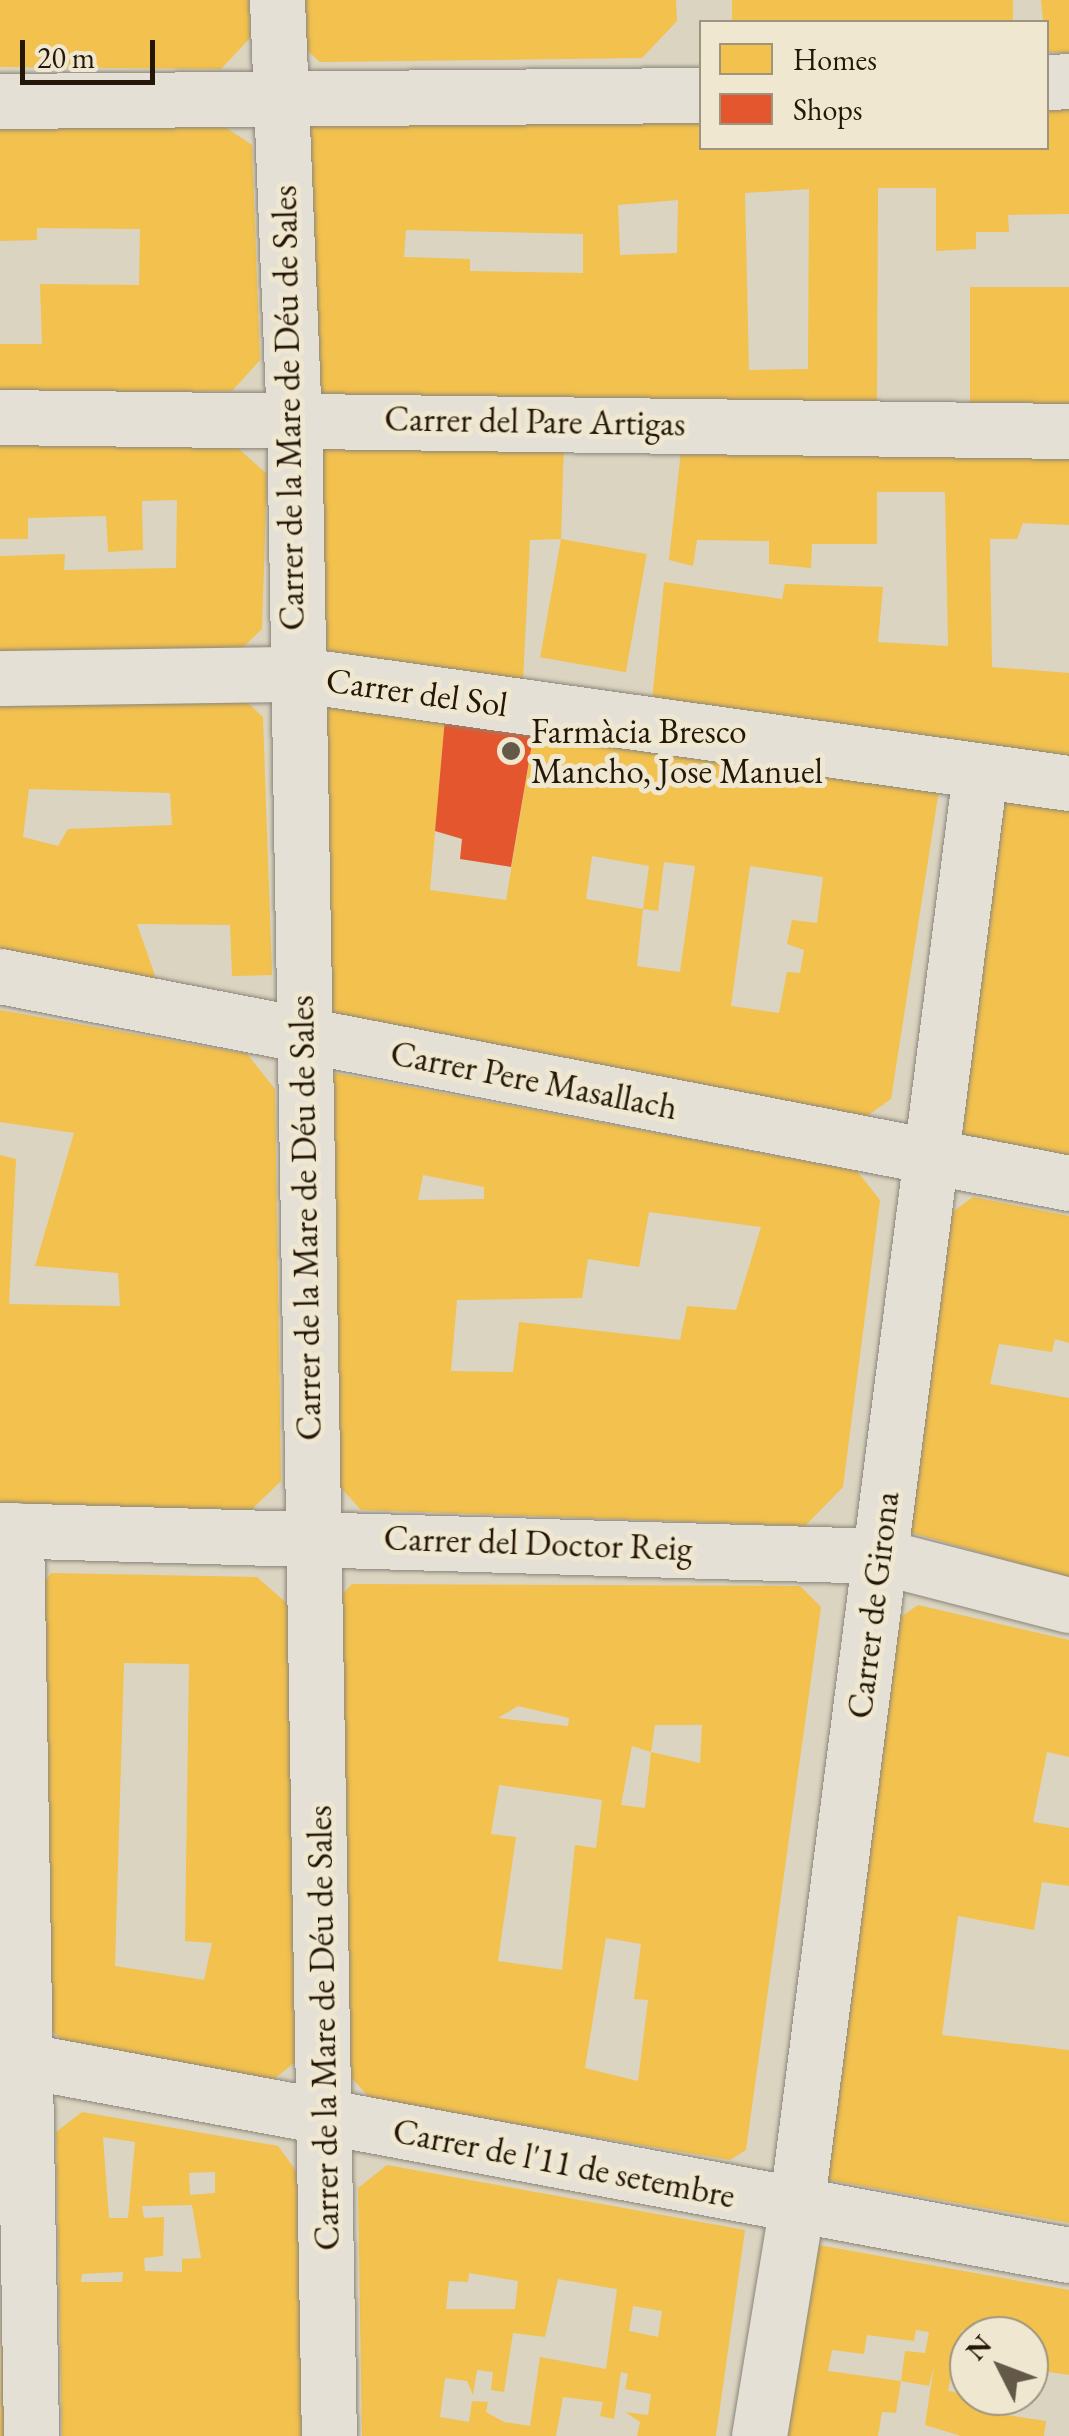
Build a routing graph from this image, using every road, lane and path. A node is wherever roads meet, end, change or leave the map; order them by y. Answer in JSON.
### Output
{"nodes":[{"id":1,"x":277,"y":0,"type":"edge"},
{"id":2,"x":278,"y":94,"type":"junction"},
{"id":3,"x":699,"y":95,"type":"edge"},
{"id":4,"x":0,"y":101,"type":"edge"},
{"id":5,"x":294,"y":417,"type":"junction"},
{"id":6,"x":0,"y":418,"type":"edge"},
{"id":7,"x":1069,"y":431,"type":"edge"},
{"id":8,"x":293,"y":674,"type":"junction"},
{"id":9,"x":0,"y":678,"type":"edge"},
{"id":10,"x":980,"y":772,"type":"junction"},
{"id":11,"x":1069,"y":784,"type":"edge"},
{"id":12,"x":0,"y":976,"type":"edge"},
{"id":13,"x":300,"y":1034,"type":"junction"},
{"id":14,"x":928,"y":1156,"type":"junction"},
{"id":15,"x":1069,"y":1183,"type":"edge"},
{"id":16,"x":8,"y":1530,"type":"edge"},
{"id":17,"x":313,"y":1534,"type":"junction"},
{"id":18,"x":880,"y":1556,"type":"junction"},
{"id":19,"x":1069,"y":1605,"type":"edge"},
{"id":20,"x":10,"y":2058,"type":"edge"},
{"id":21,"x":326,"y":2116,"type":"junction"},
{"id":22,"x":796,"y":2209,"type":"junction"},
{"id":23,"x":1069,"y":2255,"type":"edge"},
{"id":24,"x":31,"y":2436,"type":"edge"},
{"id":25,"x":329,"y":2436,"type":"edge"},
{"id":26,"x":758,"y":2436,"type":"edge"}],
"edges":[{"from":1,"to":2,"type":"street","name":"Carrer de la Mare de Déu de Sales"},
{"from":2,"to":3,"type":"street"},
{"from":2,"to":4,"type":"street"},
{"from":2,"to":5,"type":"street","name":"Carrer de la Mare de Déu de Sales"},
{"from":5,"to":6,"type":"street","name":"Carrer del Pare Artigas"},
{"from":5,"to":7,"type":"street","name":"Carrer del Pare Artigas"},
{"from":5,"to":8,"type":"street","name":"Carrer de la Mare de Déu de Sales"},
{"from":8,"to":9,"type":"street","name":"Carrer del Sol"},
{"from":8,"to":10,"type":"street","name":"Carrer del Sol"},
{"from":8,"to":13,"type":"street","name":"Carrer de la Mare de Déu de Sales"},
{"from":10,"to":11,"type":"street","name":"Carrer del Sol"},
{"from":10,"to":14,"type":"street","name":"Carrer de Girona"},
{"from":12,"to":13,"type":"street","name":"Carrer Pere Masallach"},
{"from":13,"to":14,"type":"street","name":"Carrer Pere Masallach"},
{"from":13,"to":17,"type":"street","name":"Carrer de la Mare de Déu de Sales"},
{"from":14,"to":15,"type":"street","name":"Carrer Pere Masallach"},
{"from":14,"to":18,"type":"street","name":"Carrer de Girona"},
{"from":16,"to":17,"type":"street","name":"Carrer del Doctor Reig"},
{"from":16,"to":20,"type":"street"},
{"from":17,"to":18,"type":"street","name":"Carrer del Doctor Reig"},
{"from":17,"to":21,"type":"street","name":"Carrer de la Mare de Déu de Sales"},
{"from":18,"to":19,"type":"street","name":"Carrer del Doctor Reig"},
{"from":18,"to":22,"type":"street","name":"Carrer de Girona"},
{"from":20,"to":21,"type":"street","name":"Carrer de l'11 de setembre"},
{"from":20,"to":24,"type":"street"},
{"from":21,"to":22,"type":"street","name":"Carrer de l'11 de setembre"},
{"from":21,"to":25,"type":"street","name":"Carrer de la Mare de Déu de Sales"},
{"from":22,"to":23,"type":"street","name":"Carrer de l'11 de setembre"},
{"from":22,"to":26,"type":"street","name":"Carrer de Girona"}]}
